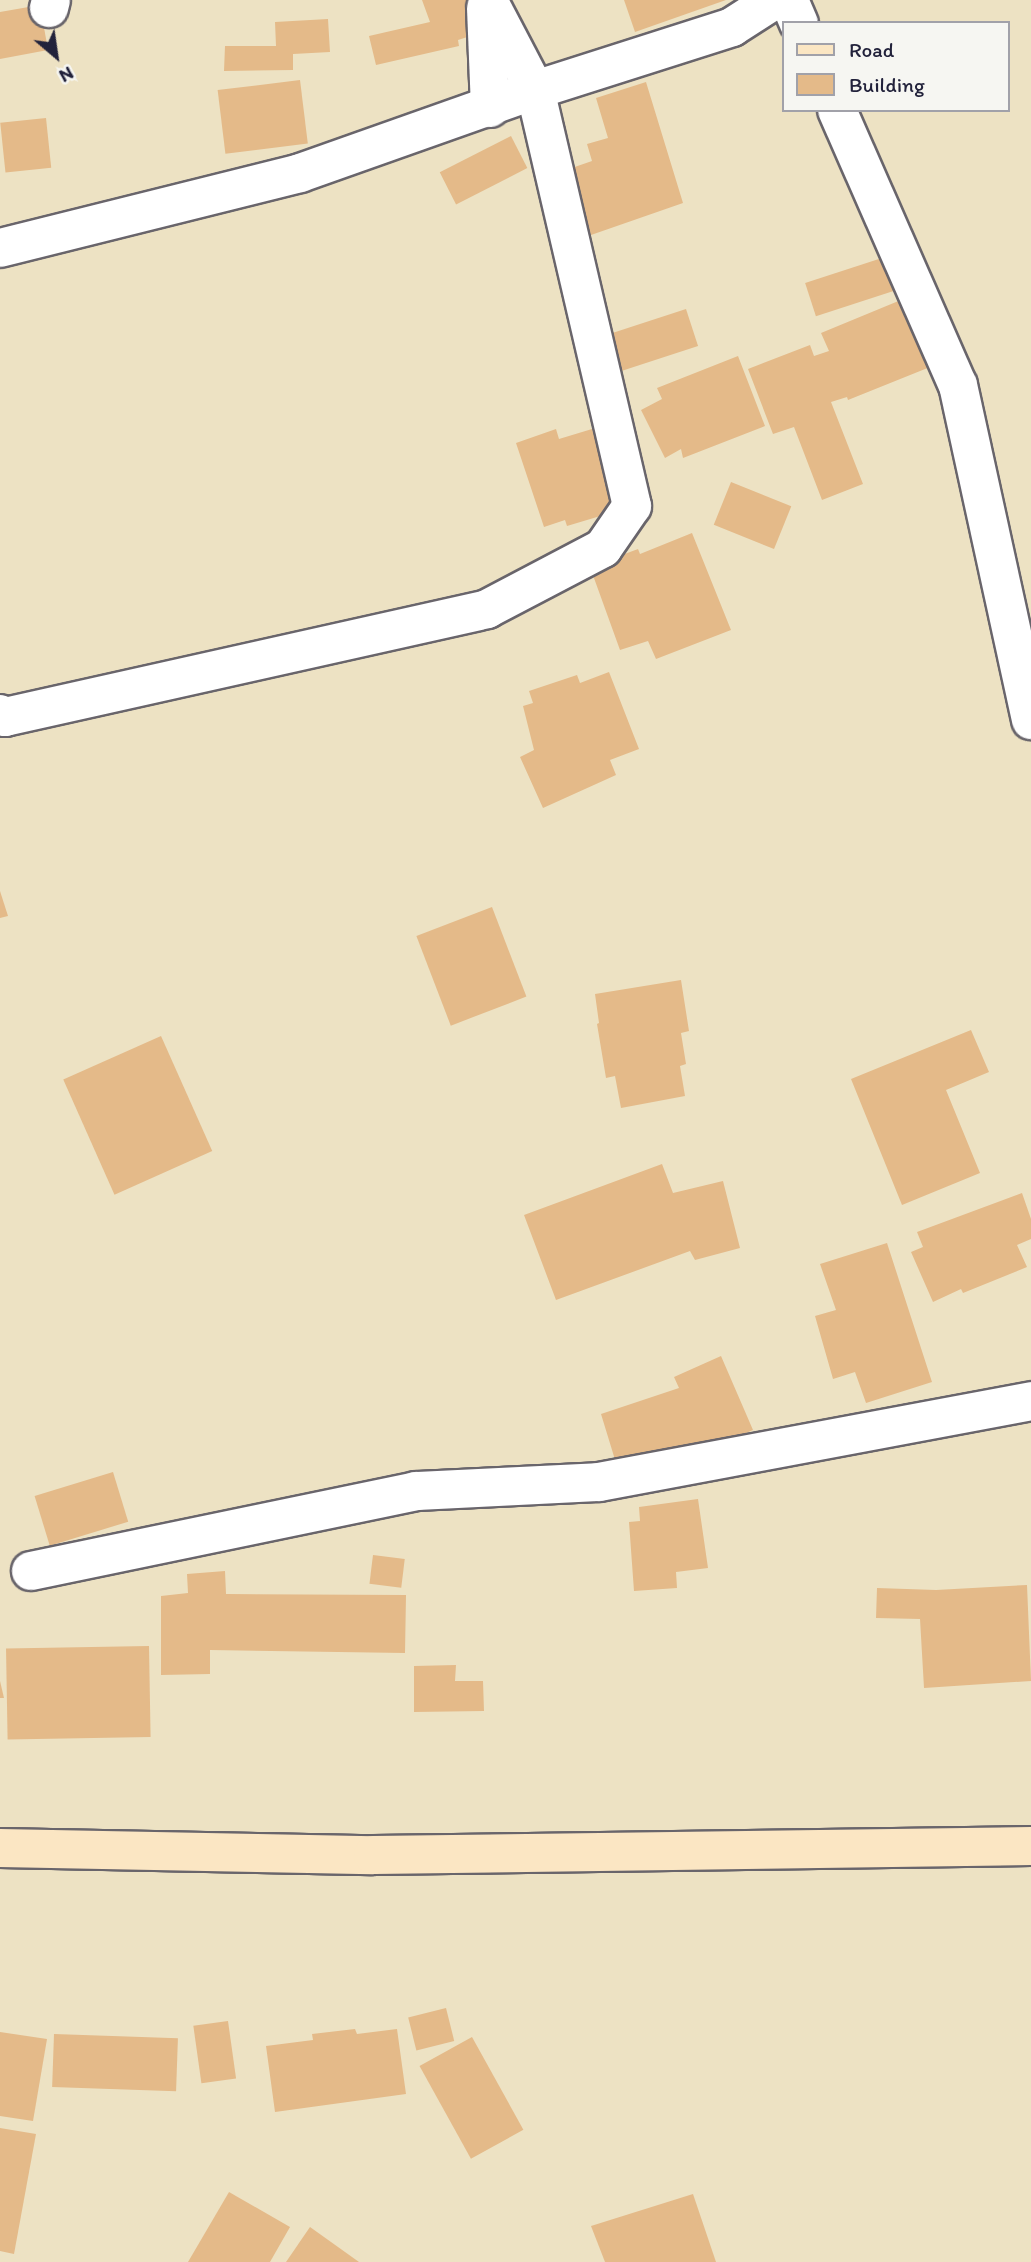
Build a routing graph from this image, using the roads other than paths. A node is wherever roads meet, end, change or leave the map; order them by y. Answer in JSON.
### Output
{"nodes":[{"id":1,"x":487,"y":0,"type":"edge"},
{"id":2,"x":774,"y":0,"type":"edge"},
{"id":3,"x":789,"y":0,"type":"edge"},
{"id":4,"x":798,"y":21,"type":"edge"},
{"id":5,"x":535,"y":90,"type":"junction"},
{"id":6,"x":491,"y":108,"type":"junction"},
{"id":7,"x":838,"y":112,"type":"edge"},
{"id":8,"x":0,"y":248,"type":"edge"},
{"id":9,"x":0,"y":714,"type":"edge"},
{"id":10,"x":1031,"y":720,"type":"edge"},
{"id":11,"x":1031,"y":1401,"type":"edge"},
{"id":12,"x":32,"y":1572,"type":"dead end"},
{"id":13,"x":1031,"y":1846,"type":"edge"},
{"id":14,"x":0,"y":1848,"type":"edge"}],
"edges":[{"from":1,"to":5,"type":"street"},
{"from":1,"to":6,"type":"street"},
{"from":2,"to":5,"type":"street"},
{"from":3,"to":4,"type":"street"},
{"from":5,"to":6,"type":"street"},
{"from":5,"to":9,"type":"street"},
{"from":6,"to":8,"type":"street"},
{"from":7,"to":10,"type":"street"},
{"from":11,"to":12,"type":"street"},
{"from":13,"to":14,"type":"main road"}]}
